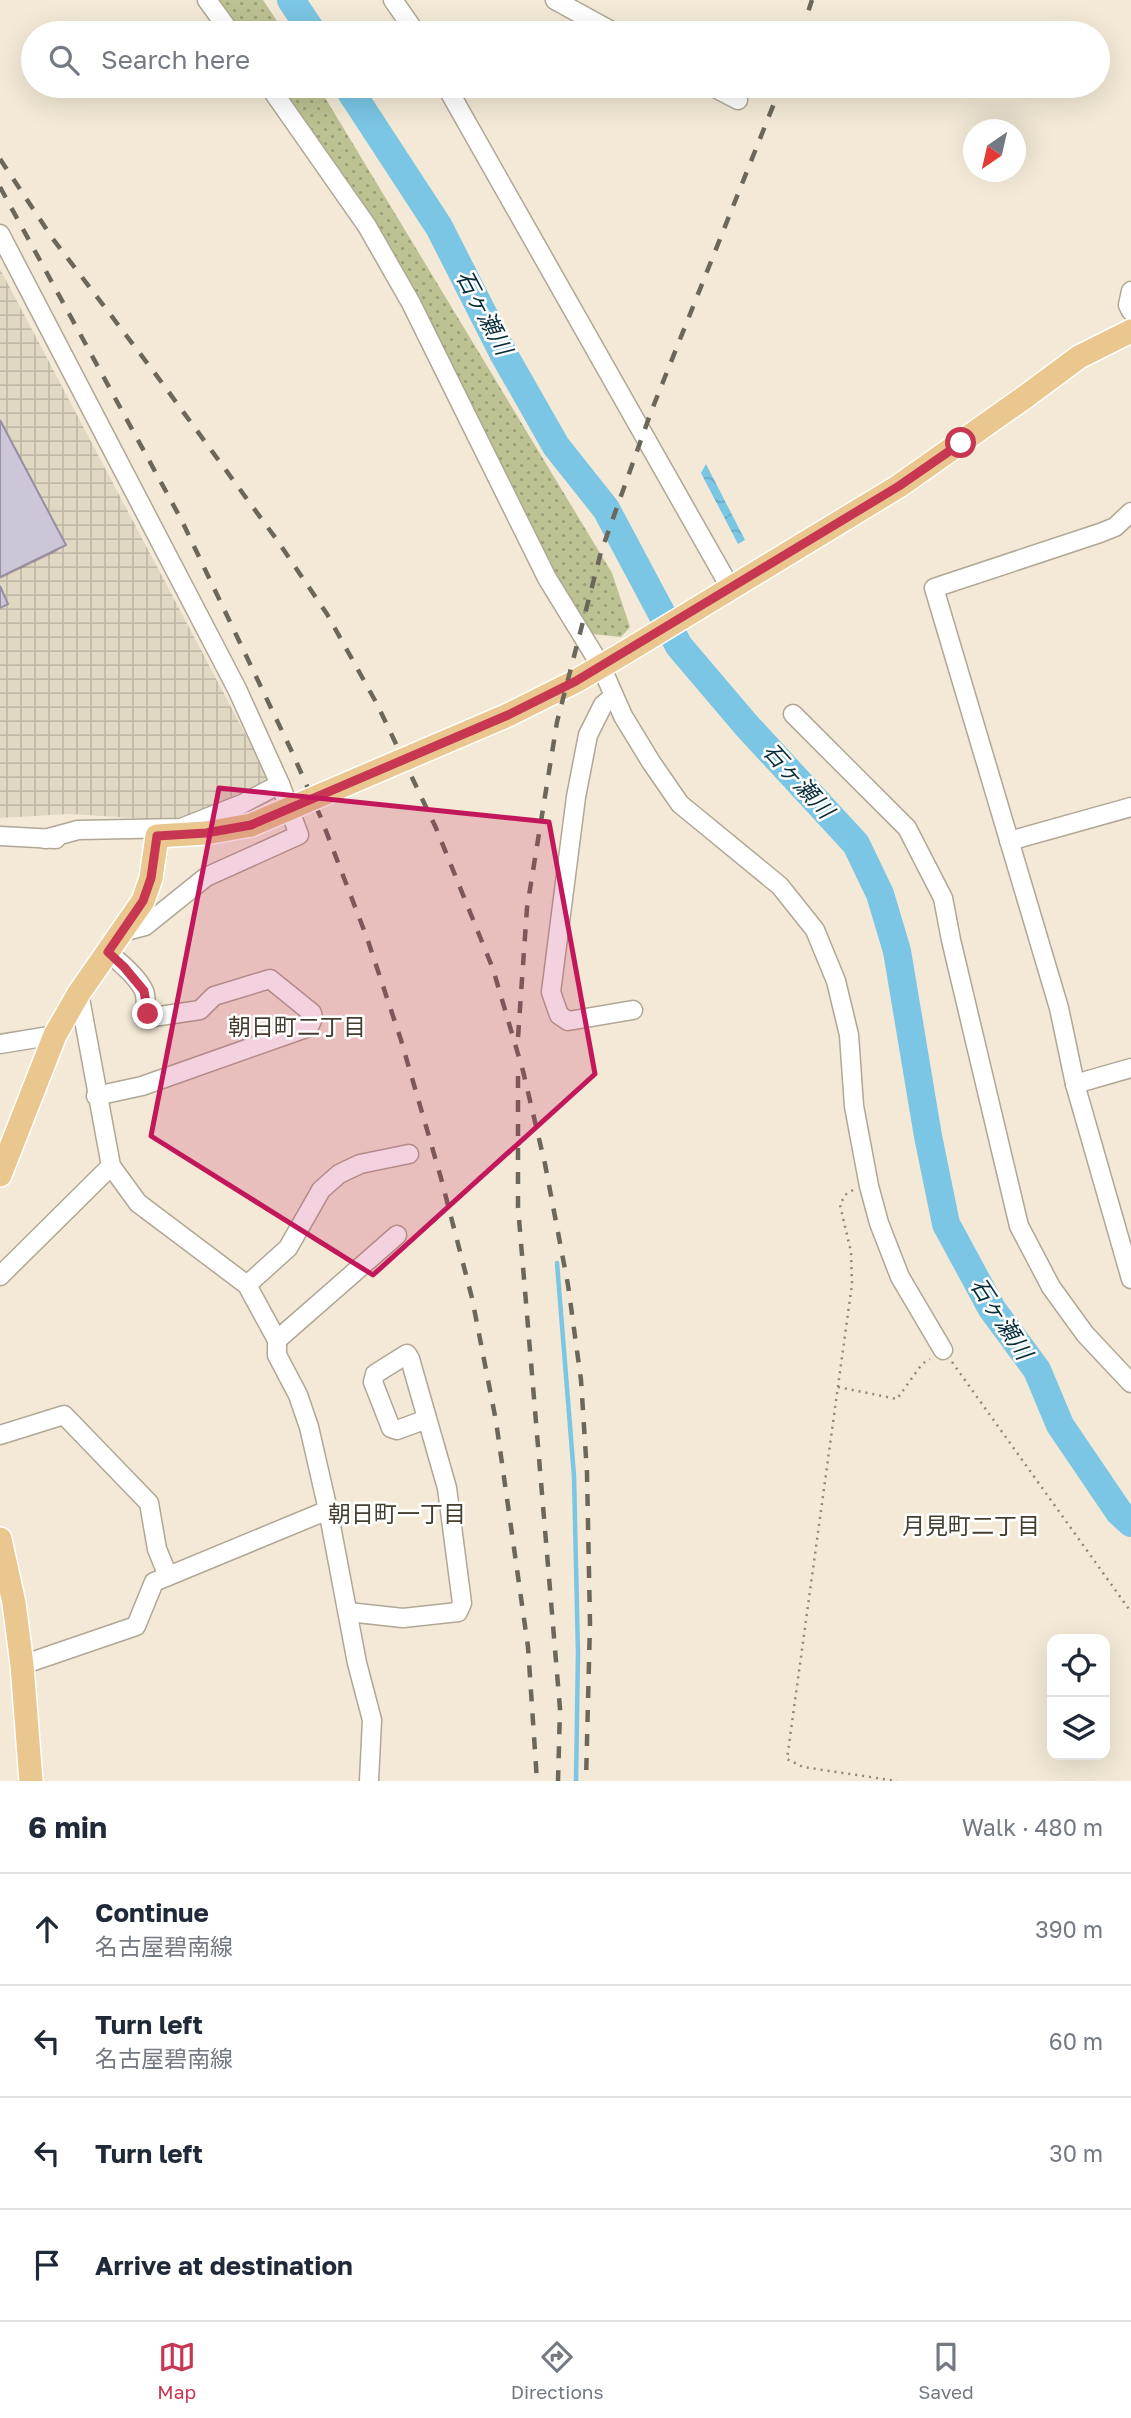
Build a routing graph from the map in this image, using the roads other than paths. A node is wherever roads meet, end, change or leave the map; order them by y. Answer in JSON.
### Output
{"nodes":[{"id":1,"x":207,"y":0,"type":"edge"},
{"id":2,"x":393,"y":0,"type":"edge"},
{"id":3,"x":555,"y":0,"type":"edge"},
{"id":4,"x":222,"y":21,"type":"edge"},
{"id":5,"x":408,"y":21,"type":"edge"},
{"id":6,"x":593,"y":21,"type":"edge"},
{"id":7,"x":277,"y":98,"type":"edge"},
{"id":8,"x":453,"y":98,"type":"edge"},
{"id":9,"x":734,"y":98,"type":"edge"},
{"id":10,"x":738,"y":100,"type":"dead end"},
{"id":11,"x":0,"y":234,"type":"edge"},
{"id":12,"x":1131,"y":291,"type":"edge"},
{"id":13,"x":1131,"y":311,"type":"edge"},
{"id":14,"x":1131,"y":331,"type":"edge"},
{"id":15,"x":1131,"y":512,"type":"edge"},
{"id":16,"x":726,"y":592,"type":"junction"},
{"id":17,"x":601,"y":666,"type":"junction"},
{"id":18,"x":614,"y":696,"type":"junction"},
{"id":19,"x":793,"y":714,"type":"dead end"},
{"id":20,"x":280,"y":784,"type":"junction"},
{"id":21,"x":1131,"y":807,"type":"edge"},
{"id":22,"x":0,"y":836,"type":"edge"},
{"id":23,"x":157,"y":836,"type":"junction"},
{"id":24,"x":45,"y":839,"type":"junction"},
{"id":25,"x":1009,"y":841,"type":"junction"},
{"id":26,"x":122,"y":932,"type":"junction"},
{"id":27,"x":108,"y":952,"type":"junction"},
{"id":28,"x":79,"y":993,"type":"junction"},
{"id":29,"x":633,"y":1010,"type":"dead end"},
{"id":30,"x":55,"y":1035,"type":"junction"},
{"id":31,"x":0,"y":1044,"type":"edge"},
{"id":32,"x":1131,"y":1068,"type":"edge"},
{"id":33,"x":1075,"y":1084,"type":"junction"},
{"id":34,"x":96,"y":1096,"type":"junction"},
{"id":35,"x":409,"y":1154,"type":"dead end"},
{"id":36,"x":111,"y":1166,"type":"junction"},
{"id":37,"x":0,"y":1175,"type":"edge"},
{"id":38,"x":397,"y":1235,"type":"dead end"},
{"id":39,"x":0,"y":1276,"type":"edge"},
{"id":40,"x":1131,"y":1279,"type":"edge"},
{"id":41,"x":247,"y":1285,"type":"junction"},
{"id":42,"x":277,"y":1340,"type":"junction"},
{"id":43,"x":943,"y":1350,"type":"road end"},
{"id":44,"x":1131,"y":1383,"type":"edge"},
{"id":45,"x":427,"y":1419,"type":"dead end"},
{"id":46,"x":0,"y":1435,"type":"edge"},
{"id":47,"x":328,"y":1510,"type":"junction"},
{"id":48,"x":0,"y":1539,"type":"edge"},
{"id":49,"x":168,"y":1576,"type":"junction"},
{"id":50,"x":348,"y":1612,"type":"junction"},
{"id":51,"x":22,"y":1665,"type":"junction"},
{"id":52,"x":31,"y":1781,"type":"edge"},
{"id":53,"x":369,"y":1781,"type":"edge"}],
"edges":[{"from":1,"to":4,"type":"street"},
{"from":2,"to":5,"type":"street"},
{"from":3,"to":6,"type":"street"},
{"from":7,"to":17,"type":"street"},
{"from":8,"to":16,"type":"street"},
{"from":9,"to":10,"type":"street"},
{"from":11,"to":20,"type":"street"},
{"from":12,"to":13,"type":"street"},
{"from":14,"to":16,"type":"main road"},
{"from":15,"to":25,"type":"street"},
{"from":16,"to":17,"type":"main road"},
{"from":17,"to":18,"type":"street"},
{"from":17,"to":23,"type":"main road","bridge":true},
{"from":18,"to":29,"type":"street"},
{"from":18,"to":43,"type":"street"},
{"from":19,"to":44,"type":"street"},
{"from":20,"to":24,"type":"street"},
{"from":20,"to":26,"type":"street"},
{"from":21,"to":25,"type":"street"},
{"from":22,"to":24,"type":"street"},
{"from":23,"to":24,"type":"street"},
{"from":23,"to":26,"type":"main road"},
{"from":25,"to":33,"type":"street"},
{"from":26,"to":27,"type":"main road"},
{"from":27,"to":28,"type":"main road"},
{"from":27,"to":34,"type":"street"},
{"from":28,"to":30,"type":"main road"},
{"from":28,"to":34,"type":"street"},
{"from":30,"to":31,"type":"street"},
{"from":30,"to":37,"type":"main road"},
{"from":32,"to":33,"type":"street"},
{"from":33,"to":40,"type":"street"},
{"from":34,"to":36,"type":"street"},
{"from":35,"to":41,"type":"street"},
{"from":36,"to":39,"type":"street"},
{"from":36,"to":41,"type":"street"},
{"from":38,"to":42,"type":"street"},
{"from":41,"to":42,"type":"street"},
{"from":42,"to":47,"type":"street"},
{"from":45,"to":50,"type":"street"},
{"from":46,"to":49,"type":"street"},
{"from":47,"to":49,"type":"street"},
{"from":47,"to":50,"type":"street"},
{"from":48,"to":51,"type":"main road"},
{"from":49,"to":51,"type":"street"},
{"from":50,"to":53,"type":"street"},
{"from":51,"to":52,"type":"main road"}]}
